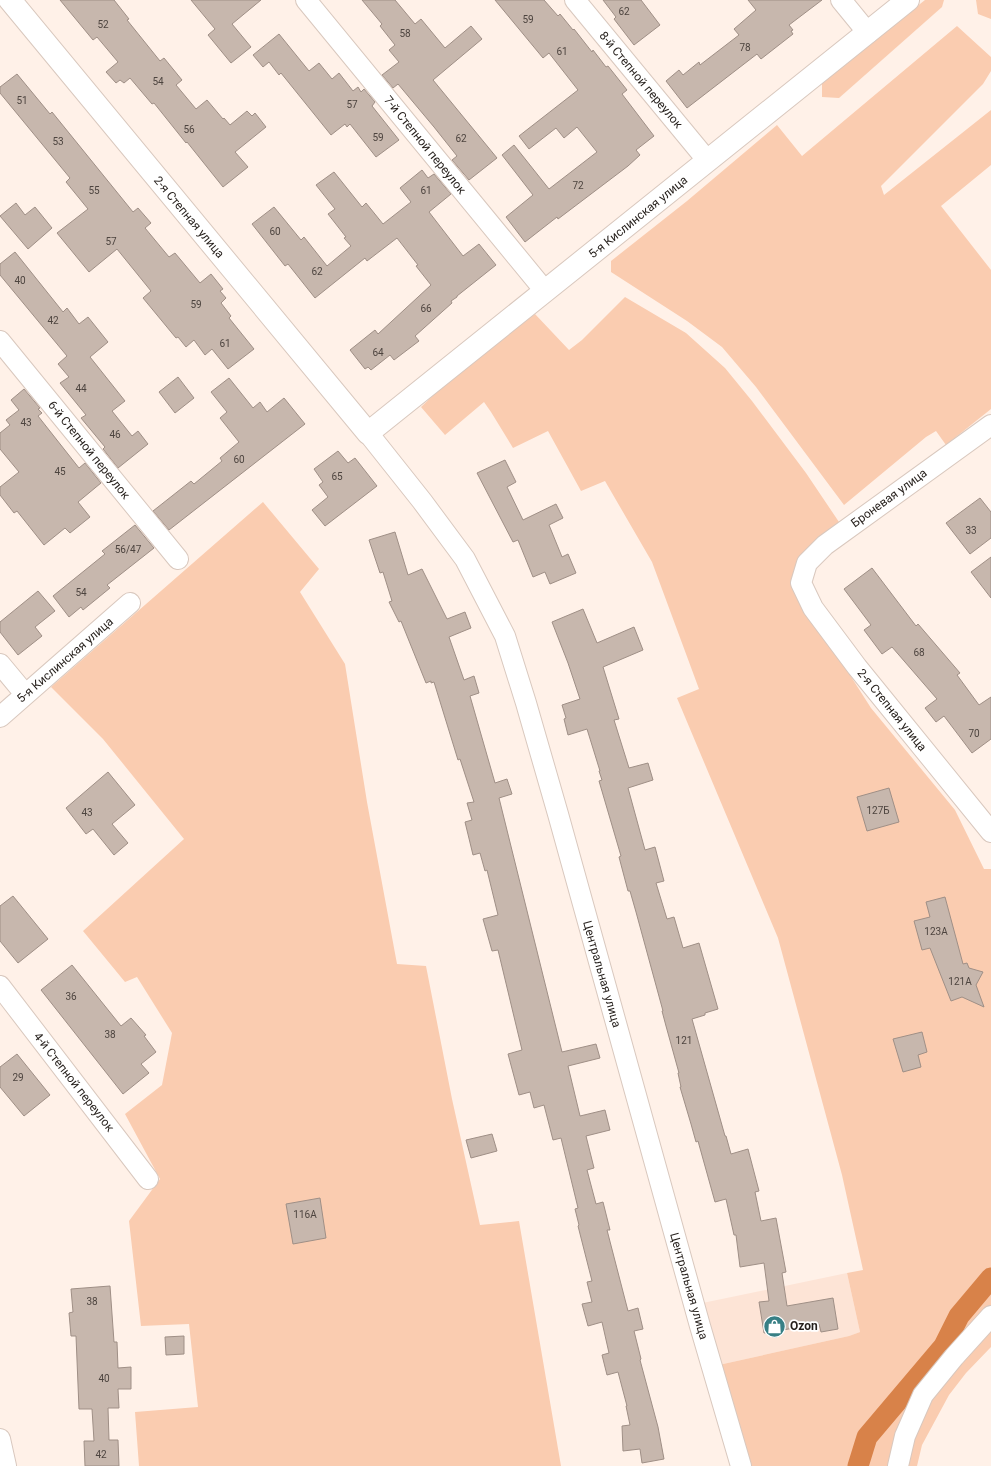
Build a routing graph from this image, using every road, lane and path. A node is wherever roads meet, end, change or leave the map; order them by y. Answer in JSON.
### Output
{"nodes":[{"id":1,"x":10,"y":0,"type":"edge"},
{"id":2,"x":306,"y":0,"type":"edge"},
{"id":3,"x":575,"y":0,"type":"edge"},
{"id":4,"x":841,"y":0,"type":"edge"},
{"id":5,"x":908,"y":0,"type":"edge"},
{"id":6,"x":868,"y":33,"type":"junction"},
{"id":7,"x":707,"y":160,"type":"junction"},
{"id":8,"x":545,"y":291,"type":"junction"},
{"id":9,"x":0,"y":341,"type":"edge"},
{"id":10,"x":991,"y":425,"type":"edge"},
{"id":11,"x":368,"y":433,"type":"junction"},
{"id":12,"x":178,"y":559,"type":"dead end"},
{"id":13,"x":801,"y":583,"type":"joint"},
{"id":14,"x":130,"y":603,"type":"dead end"},
{"id":15,"x":0,"y":664,"type":"edge"},
{"id":16,"x":25,"y":694,"type":"junction"},
{"id":17,"x":0,"y":717,"type":"edge"},
{"id":18,"x":991,"y":832,"type":"edge"},
{"id":19,"x":0,"y":986,"type":"edge"},
{"id":20,"x":148,"y":1179,"type":"dead end"},
{"id":21,"x":991,"y":1316,"type":"edge"},
{"id":22,"x":0,"y":1439,"type":"edge"},
{"id":23,"x":6,"y":1466,"type":"edge"},
{"id":24,"x":741,"y":1466,"type":"edge"},
{"id":25,"x":898,"y":1466,"type":"edge"}],
"edges":[{"from":1,"to":11,"type":"street","name":"2-я Степная улица"},
{"from":2,"to":8,"type":"street","name":"7-й Степной переулок"},
{"from":3,"to":7,"type":"street","name":"8-й Степной переулок"},
{"from":4,"to":6,"type":"street"},
{"from":5,"to":6,"type":"street","name":"5-я Кислинская улица"},
{"from":6,"to":7,"type":"street","name":"5-я Кислинская улица"},
{"from":7,"to":8,"type":"street","name":"5-я Кислинская улица"},
{"from":8,"to":11,"type":"street","name":"5-я Кислинская улица"},
{"from":9,"to":12,"type":"street","name":"6-й Степной переулок"},
{"from":10,"to":13,"type":"street","name":"Броневая улица"},
{"from":11,"to":24,"type":"street","name":"Центральная улица"},
{"from":13,"to":18,"type":"street","name":"2-я Степная улица"},
{"from":14,"to":16,"type":"street","name":"5-я Кислинская улица"},
{"from":15,"to":16,"type":"street"},
{"from":16,"to":17,"type":"street","name":"5-я Кислинская улица"},
{"from":19,"to":20,"type":"street","name":"4-й Степной переулок"},
{"from":21,"to":25,"type":"street"},
{"from":22,"to":23,"type":"street"}]}
